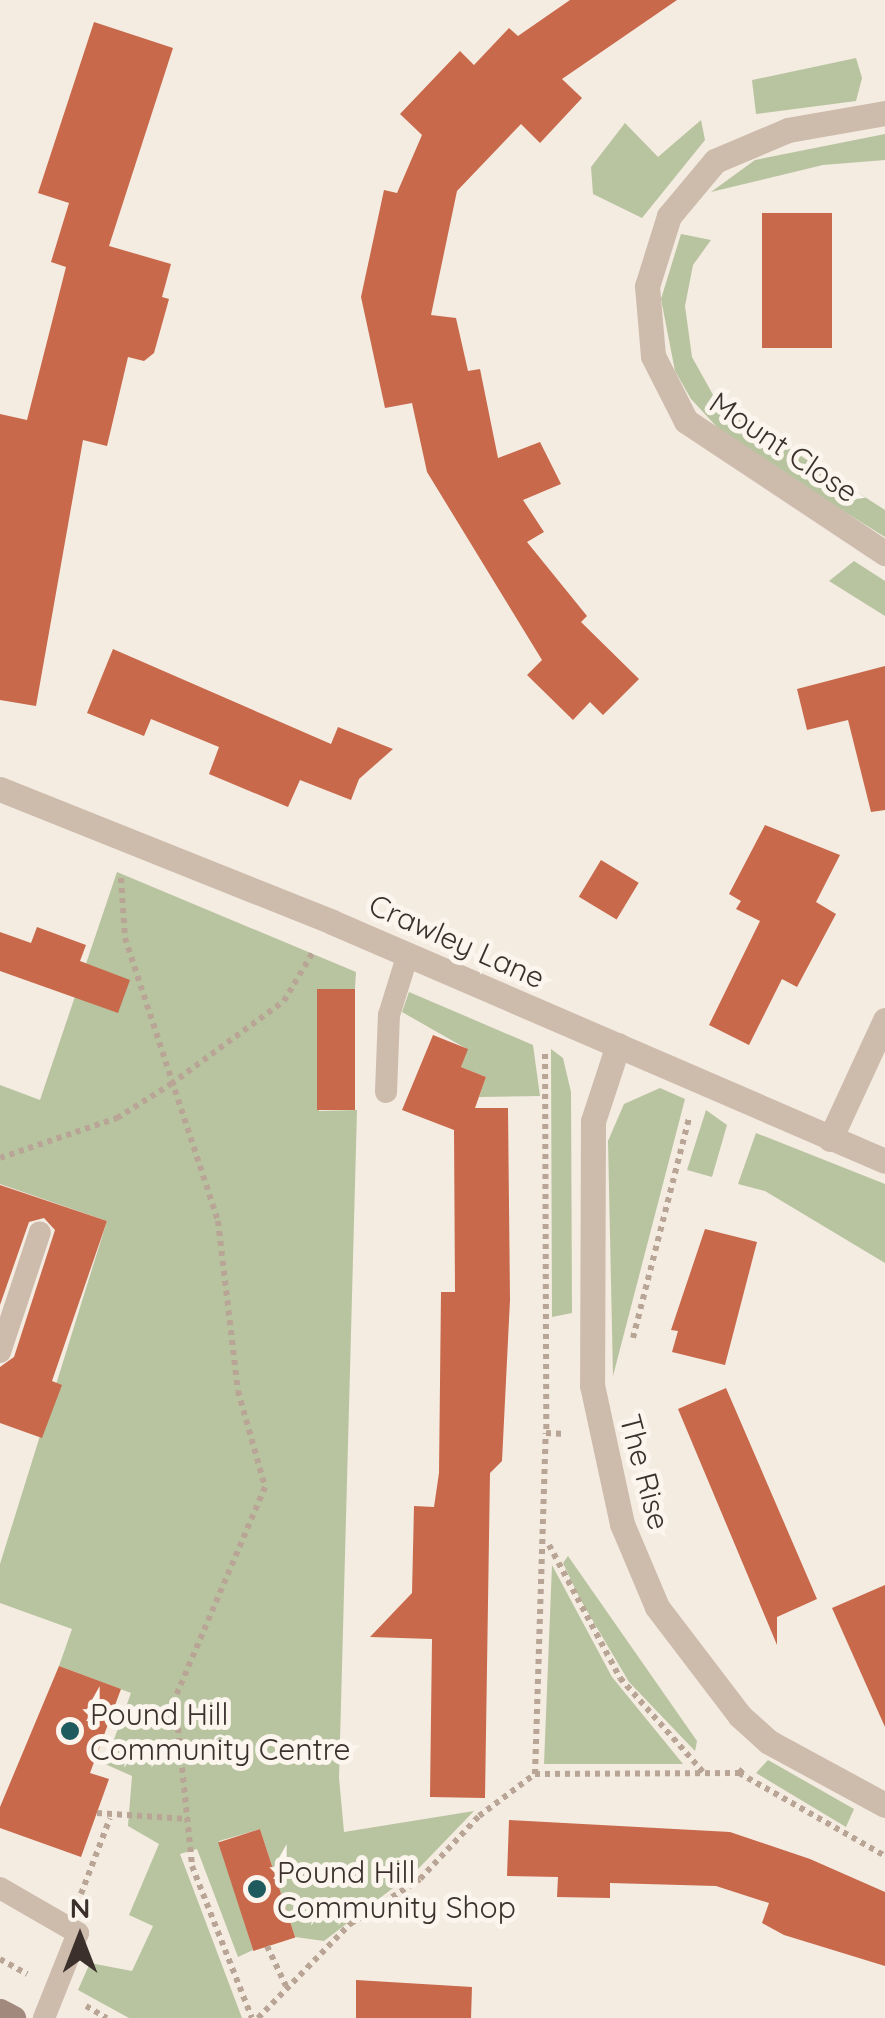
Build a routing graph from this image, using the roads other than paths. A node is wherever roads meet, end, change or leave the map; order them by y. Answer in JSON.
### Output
{"nodes":[{"id":1,"x":885,"y":113,"type":"edge"},
{"id":2,"x":885,"y":553,"type":"edge"},
{"id":3,"x":0,"y":789,"type":"edge"},
{"id":4,"x":408,"y":954,"type":"junction"},
{"id":5,"x":885,"y":1020,"type":"edge"},
{"id":6,"x":618,"y":1044,"type":"junction"},
{"id":7,"x":386,"y":1092,"type":"dead end"},
{"id":8,"x":830,"y":1139,"type":"junction"},
{"id":9,"x":885,"y":1161,"type":"edge"},
{"id":10,"x":40,"y":1232,"type":"dead end"},
{"id":11,"x":0,"y":1352,"type":"edge"},
{"id":12,"x":885,"y":1805,"type":"edge"},
{"id":13,"x":0,"y":1888,"type":"edge"},
{"id":14,"x":0,"y":2011,"type":"edge"},
{"id":15,"x":12,"y":2018,"type":"edge"},
{"id":16,"x":44,"y":2018,"type":"edge"}],
"edges":[{"from":1,"to":2,"type":"street","name":"Mount Close"},
{"from":3,"to":4,"type":"street","name":"Crawley Lane"},
{"from":4,"to":6,"type":"street","name":"Crawley Lane"},
{"from":4,"to":7,"type":"lane"},
{"from":5,"to":8,"type":"street"},
{"from":6,"to":8,"type":"street","name":"Crawley Lane"},
{"from":6,"to":12,"type":"street","name":"The Rise"},
{"from":8,"to":9,"type":"street","name":"Crawley Lane"},
{"from":10,"to":11,"type":"lane"},
{"from":13,"to":16,"type":"lane"},
{"from":14,"to":15,"type":"street"}]}
